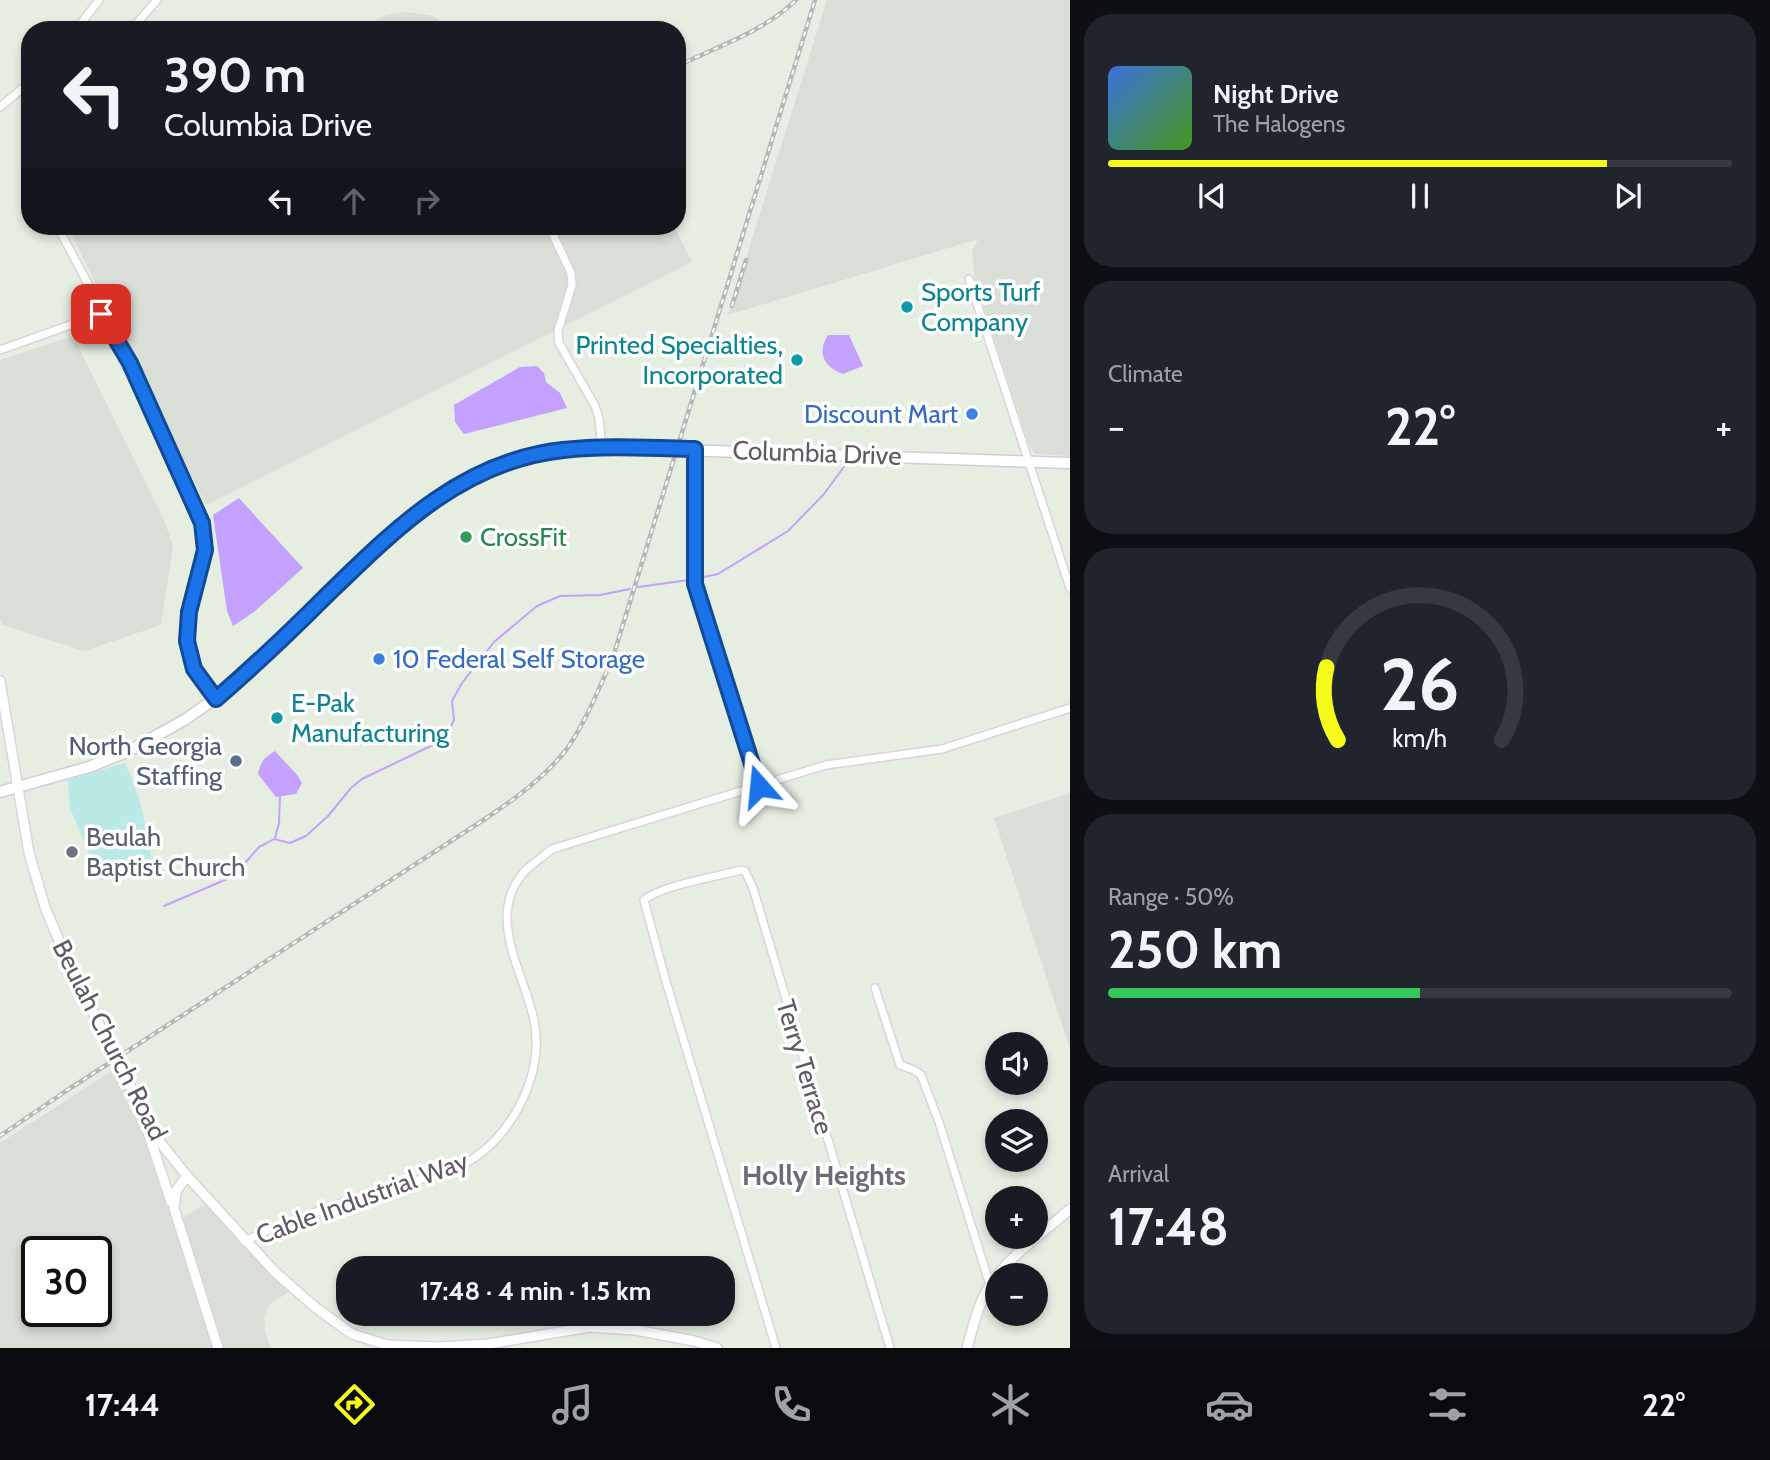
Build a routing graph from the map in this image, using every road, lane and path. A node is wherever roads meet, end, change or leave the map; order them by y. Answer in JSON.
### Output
{"nodes":[{"id":1,"x":99,"y":0,"type":"edge"},
{"id":2,"x":156,"y":0,"type":"edge"},
{"id":3,"x":83,"y":21,"type":"edge"},
{"id":4,"x":138,"y":21,"type":"edge"},
{"id":5,"x":21,"y":90,"type":"edge"},
{"id":6,"x":0,"y":107,"type":"edge"},
{"id":7,"x":62,"y":235,"type":"edge"},
{"id":8,"x":554,"y":235,"type":"edge"},
{"id":9,"x":969,"y":279,"type":"dead end"},
{"id":10,"x":101,"y":314,"type":"junction"},
{"id":11,"x":0,"y":350,"type":"edge"},
{"id":12,"x":602,"y":449,"type":"junction"},
{"id":13,"x":695,"y":449,"type":"junction"},
{"id":14,"x":1030,"y":462,"type":"junction"},
{"id":15,"x":1070,"y":463,"type":"edge"},
{"id":16,"x":1070,"y":588,"type":"edge"},
{"id":17,"x":0,"y":681,"type":"edge"},
{"id":18,"x":216,"y":699,"type":"junction"},
{"id":19,"x":1070,"y":708,"type":"edge"},
{"id":20,"x":759,"y":786,"type":"junction"},
{"id":21,"x":17,"y":787,"type":"junction"},
{"id":22,"x":0,"y":792,"type":"edge"},
{"id":23,"x":875,"y":988,"type":"dead end"},
{"id":24,"x":141,"y":1111,"type":"junction"},
{"id":25,"x":187,"y":1176,"type":"junction"},
{"id":26,"x":174,"y":1208,"type":"junction"},
{"id":27,"x":1070,"y":1209,"type":"edge"},
{"id":28,"x":244,"y":1241,"type":"junction"},
{"id":29,"x":1007,"y":1263,"type":"edge"},
{"id":30,"x":985,"y":1269,"type":"edge"},
{"id":31,"x":985,"y":1295,"type":"edge"},
{"id":32,"x":218,"y":1348,"type":"edge"},
{"id":33,"x":717,"y":1348,"type":"edge"},
{"id":34,"x":776,"y":1348,"type":"edge"},
{"id":35,"x":890,"y":1348,"type":"edge"},
{"id":36,"x":968,"y":1348,"type":"edge"}],
"edges":[{"from":1,"to":3,"type":"street"},
{"from":2,"to":4,"type":"street"},
{"from":5,"to":6,"type":"street"},
{"from":7,"to":10,"type":"street"},
{"from":8,"to":12,"type":"street"},
{"from":9,"to":14,"type":"street"},
{"from":10,"to":11,"type":"street"},
{"from":10,"to":18,"type":"street"},
{"from":12,"to":13,"type":"main road","name":"Columbia Drive"},
{"from":12,"to":18,"type":"main road","name":"Columbia Drive"},
{"from":13,"to":14,"type":"main road","name":"Columbia Drive"},
{"from":13,"to":20,"type":"street"},
{"from":14,"to":15,"type":"main road","name":"Columbia Drive"},
{"from":14,"to":16,"type":"street"},
{"from":17,"to":21,"type":"street","name":"Beulah Church Road"},
{"from":18,"to":21,"type":"main road","name":"Columbia Drive"},
{"from":19,"to":20,"type":"street","name":"Cable Industrial Way"},
{"from":20,"to":28,"type":"street","name":"Cable Industrial Way"},
{"from":21,"to":22,"type":"main road","name":"Columbia Drive"},
{"from":21,"to":24,"type":"street","name":"Beulah Church Road"},
{"from":23,"to":30,"type":"street"},
{"from":24,"to":25,"type":"street","name":"Beulah Church Road"},
{"from":24,"to":26,"type":"street"},
{"from":25,"to":26,"type":"street"},
{"from":25,"to":28,"type":"street","name":"Beulah Church Road"},
{"from":26,"to":32,"type":"street"},
{"from":27,"to":29,"type":"street"},
{"from":28,"to":33,"type":"street","name":"Beulah Church Road"},
{"from":31,"to":36,"type":"street"},
{"from":34,"to":35,"type":"street","name":"Terry Terrace"}]}
